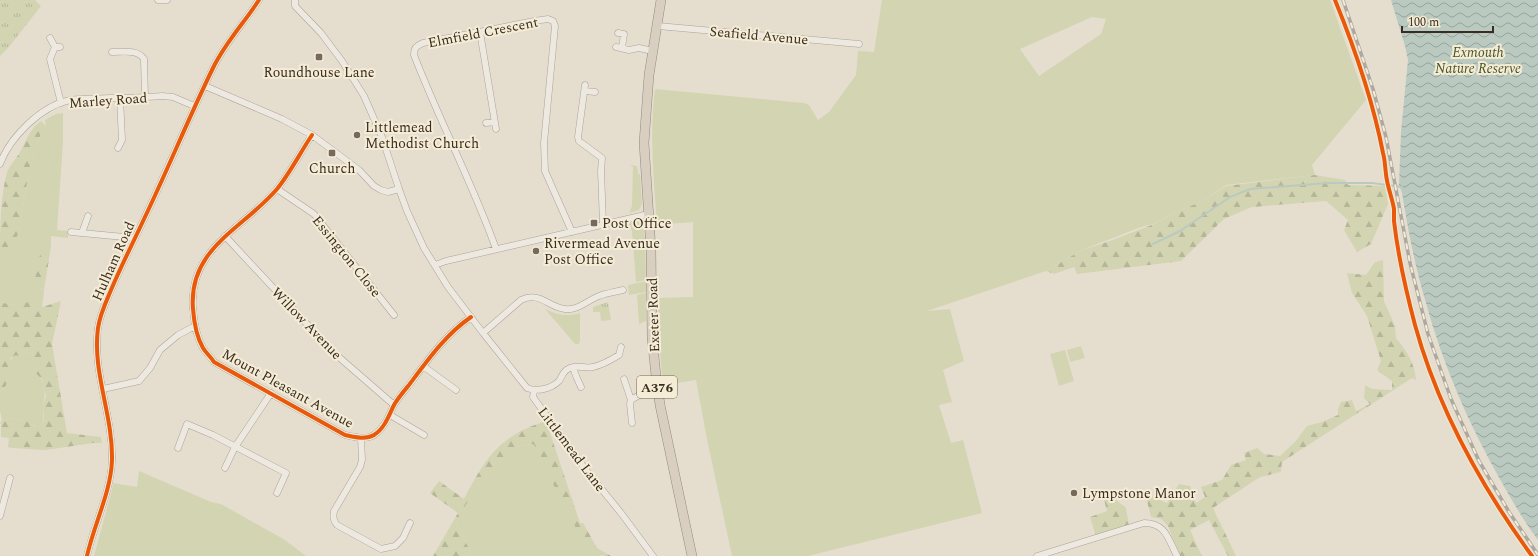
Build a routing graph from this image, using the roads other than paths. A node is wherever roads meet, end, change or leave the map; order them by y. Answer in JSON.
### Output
{"nodes":[{"id":1,"x":158,"y":0,"type":"edge"},
{"id":2,"x":167,"y":0,"type":"edge"},
{"id":3,"x":259,"y":0,"type":"edge"},
{"id":4,"x":295,"y":0,"type":"edge"},
{"id":5,"x":661,"y":0,"type":"edge"},
{"id":6,"x":658,"y":26,"type":"junction"},
{"id":7,"x":480,"y":32,"type":"junction"},
{"id":8,"x":618,"y":33,"type":"dead end"},
{"id":9,"x":50,"y":38,"type":"dead end"},
{"id":10,"x":859,"y":44,"type":"dead end"},
{"id":11,"x":653,"y":51,"type":"junction"},
{"id":12,"x":112,"y":52,"type":"dead end"},
{"id":13,"x":205,"y":86,"type":"junction"},
{"id":14,"x":596,"y":92,"type":"dead end"},
{"id":15,"x":145,"y":97,"type":"junction"},
{"id":16,"x":120,"y":98,"type":"junction"},
{"id":17,"x":61,"y":103,"type":"junction"},
{"id":18,"x":194,"y":106,"type":"junction"},
{"id":19,"x":495,"y":122,"type":"junction"},
{"id":20,"x":486,"y":123,"type":"dead end"},
{"id":21,"x":496,"y":129,"type":"dead end"},
{"id":22,"x":312,"y":135,"type":"junction"},
{"id":23,"x":118,"y":148,"type":"dead end"},
{"id":24,"x":2,"y":153,"type":"edge"},
{"id":25,"x":0,"y":164,"type":"edge"},
{"id":26,"x":277,"y":189,"type":"junction"},
{"id":27,"x":399,"y":189,"type":"junction"},
{"id":28,"x":649,"y":214,"type":"junction"},
{"id":29,"x":88,"y":216,"type":"dead end"},
{"id":30,"x":603,"y":224,"type":"junction"},
{"id":31,"x":71,"y":232,"type":"dead end"},
{"id":32,"x":572,"y":232,"type":"junction"},
{"id":33,"x":82,"y":233,"type":"junction"},
{"id":34,"x":225,"y":236,"type":"junction"},
{"id":35,"x":135,"y":238,"type":"junction"},
{"id":36,"x":496,"y":249,"type":"junction"},
{"id":37,"x":434,"y":265,"type":"junction"},
{"id":38,"x":623,"y":290,"type":"dead end"},
{"id":39,"x":394,"y":315,"type":"dead end"},
{"id":40,"x":471,"y":317,"type":"junction"},
{"id":41,"x":195,"y":326,"type":"junction"},
{"id":42,"x":483,"y":333,"type":"junction"},
{"id":43,"x":621,"y":347,"type":"dead end"},
{"id":44,"x":423,"y":366,"type":"junction"},
{"id":45,"x":573,"y":367,"type":"junction"},
{"id":46,"x":624,"y":379,"type":"dead end"},
{"id":47,"x":581,"y":387,"type":"dead end"},
{"id":48,"x":657,"y":388,"type":"junction"},
{"id":49,"x":103,"y":389,"type":"junction"},
{"id":50,"x":456,"y":390,"type":"dead end"},
{"id":51,"x":534,"y":391,"type":"junction"},
{"id":52,"x":271,"y":393,"type":"junction"},
{"id":53,"x":631,"y":400,"type":"junction"},
{"id":54,"x":394,"y":405,"type":"junction"},
{"id":55,"x":390,"y":415,"type":"junction"},
{"id":56,"x":632,"y":423,"type":"dead end"},
{"id":57,"x":424,"y":435,"type":"dead end"},
{"id":58,"x":361,"y":438,"type":"junction"},
{"id":59,"x":235,"y":447,"type":"junction"},
{"id":60,"x":178,"y":448,"type":"dead end"},
{"id":61,"x":225,"y":468,"type":"dead end"},
{"id":62,"x":10,"y":478,"type":"dead end"},
{"id":63,"x":277,"y":493,"type":"dead end"},
{"id":64,"x":0,"y":516,"type":"edge"},
{"id":65,"x":410,"y":523,"type":"dead end"},
{"id":66,"x":87,"y":556,"type":"edge"},
{"id":67,"x":653,"y":556,"type":"edge"},
{"id":68,"x":692,"y":556,"type":"edge"},
{"id":69,"x":1037,"y":556,"type":"edge"},
{"id":70,"x":1177,"y":556,"type":"edge"}],
"edges":[{"from":1,"to":2,"type":"street"},
{"from":3,"to":13,"type":"street","name":"Hulham Road"},
{"from":4,"to":27,"type":"street"},
{"from":5,"to":6,"type":"highway","name":"Exeter Road","number":"A376"},
{"from":6,"to":10,"type":"street","name":"Seafield Avenue"},
{"from":6,"to":11,"type":"highway","name":"Exeter Road","number":"A376"},
{"from":7,"to":19,"type":"street"},
{"from":7,"to":32,"type":"street","name":"Elmfield Crescent"},
{"from":7,"to":36,"type":"street","name":"Elmfield Crescent"},
{"from":8,"to":11,"type":"street"},
{"from":9,"to":17,"type":"street"},
{"from":11,"to":28,"type":"highway","name":"Exeter Road","number":"A376"},
{"from":12,"to":15,"type":"street"},
{"from":13,"to":18,"type":"street","name":"Hulham Road"},
{"from":13,"to":22,"type":"street"},
{"from":14,"to":30,"type":"street"},
{"from":15,"to":16,"type":"street","name":"Marley Road"},
{"from":15,"to":18,"type":"street","name":"Marley Road"},
{"from":16,"to":17,"type":"street","name":"Marley Road"},
{"from":16,"to":23,"type":"street"},
{"from":17,"to":24,"type":"street","name":"Marley Road"},
{"from":18,"to":35,"type":"street","name":"Hulham Road"},
{"from":19,"to":20,"type":"street"},
{"from":19,"to":21,"type":"street"},
{"from":22,"to":26,"type":"street","name":"Mount Pleasant Avenue"},
{"from":22,"to":27,"type":"street"},
{"from":24,"to":25,"type":"street","name":"Marley Road"},
{"from":26,"to":34,"type":"street","name":"Mount Pleasant Avenue"},
{"from":26,"to":39,"type":"street","name":"Essington Close"},
{"from":27,"to":37,"type":"street","name":"Littlemead Lane"},
{"from":28,"to":30,"type":"street"},
{"from":28,"to":48,"type":"highway","name":"Exeter Road","number":"A376"},
{"from":29,"to":33,"type":"street"},
{"from":30,"to":32,"type":"street"},
{"from":31,"to":33,"type":"street"},
{"from":32,"to":36,"type":"street"},
{"from":33,"to":35,"type":"street"},
{"from":34,"to":41,"type":"street","name":"Mount Pleasant Avenue"},
{"from":34,"to":54,"type":"street","name":"Willow Avenue"},
{"from":35,"to":49,"type":"street","name":"Hulham Road"},
{"from":36,"to":37,"type":"street"},
{"from":37,"to":40,"type":"street","name":"Littlemead Lane"},
{"from":38,"to":42,"type":"street"},
{"from":40,"to":42,"type":"street","name":"Littlemead Lane"},
{"from":40,"to":44,"type":"street","name":"Mount Pleasant Avenue"},
{"from":41,"to":49,"type":"street"},
{"from":41,"to":52,"type":"street","name":"Mount Pleasant Avenue"},
{"from":42,"to":51,"type":"street","name":"Littlemead Lane"},
{"from":43,"to":45,"type":"street"},
{"from":44,"to":50,"type":"street"},
{"from":44,"to":54,"type":"street","name":"Mount Pleasant Avenue"},
{"from":45,"to":47,"type":"street"},
{"from":45,"to":51,"type":"street"},
{"from":46,"to":53,"type":"street"},
{"from":48,"to":53,"type":"street"},
{"from":48,"to":68,"type":"highway","name":"Exeter Road","number":"A376"},
{"from":49,"to":66,"type":"street","name":"Hulham Road"},
{"from":51,"to":67,"type":"street","name":"Littlemead Lane"},
{"from":52,"to":58,"type":"street","name":"Mount Pleasant Avenue"},
{"from":52,"to":59,"type":"street"},
{"from":53,"to":56,"type":"street"},
{"from":54,"to":55,"type":"street","name":"Mount Pleasant Avenue"},
{"from":55,"to":57,"type":"street"},
{"from":55,"to":58,"type":"street","name":"Mount Pleasant Avenue"},
{"from":58,"to":65,"type":"street"},
{"from":59,"to":60,"type":"street"},
{"from":59,"to":61,"type":"street"},
{"from":59,"to":63,"type":"street"},
{"from":62,"to":64,"type":"street"},
{"from":69,"to":70,"type":"street"}]}
